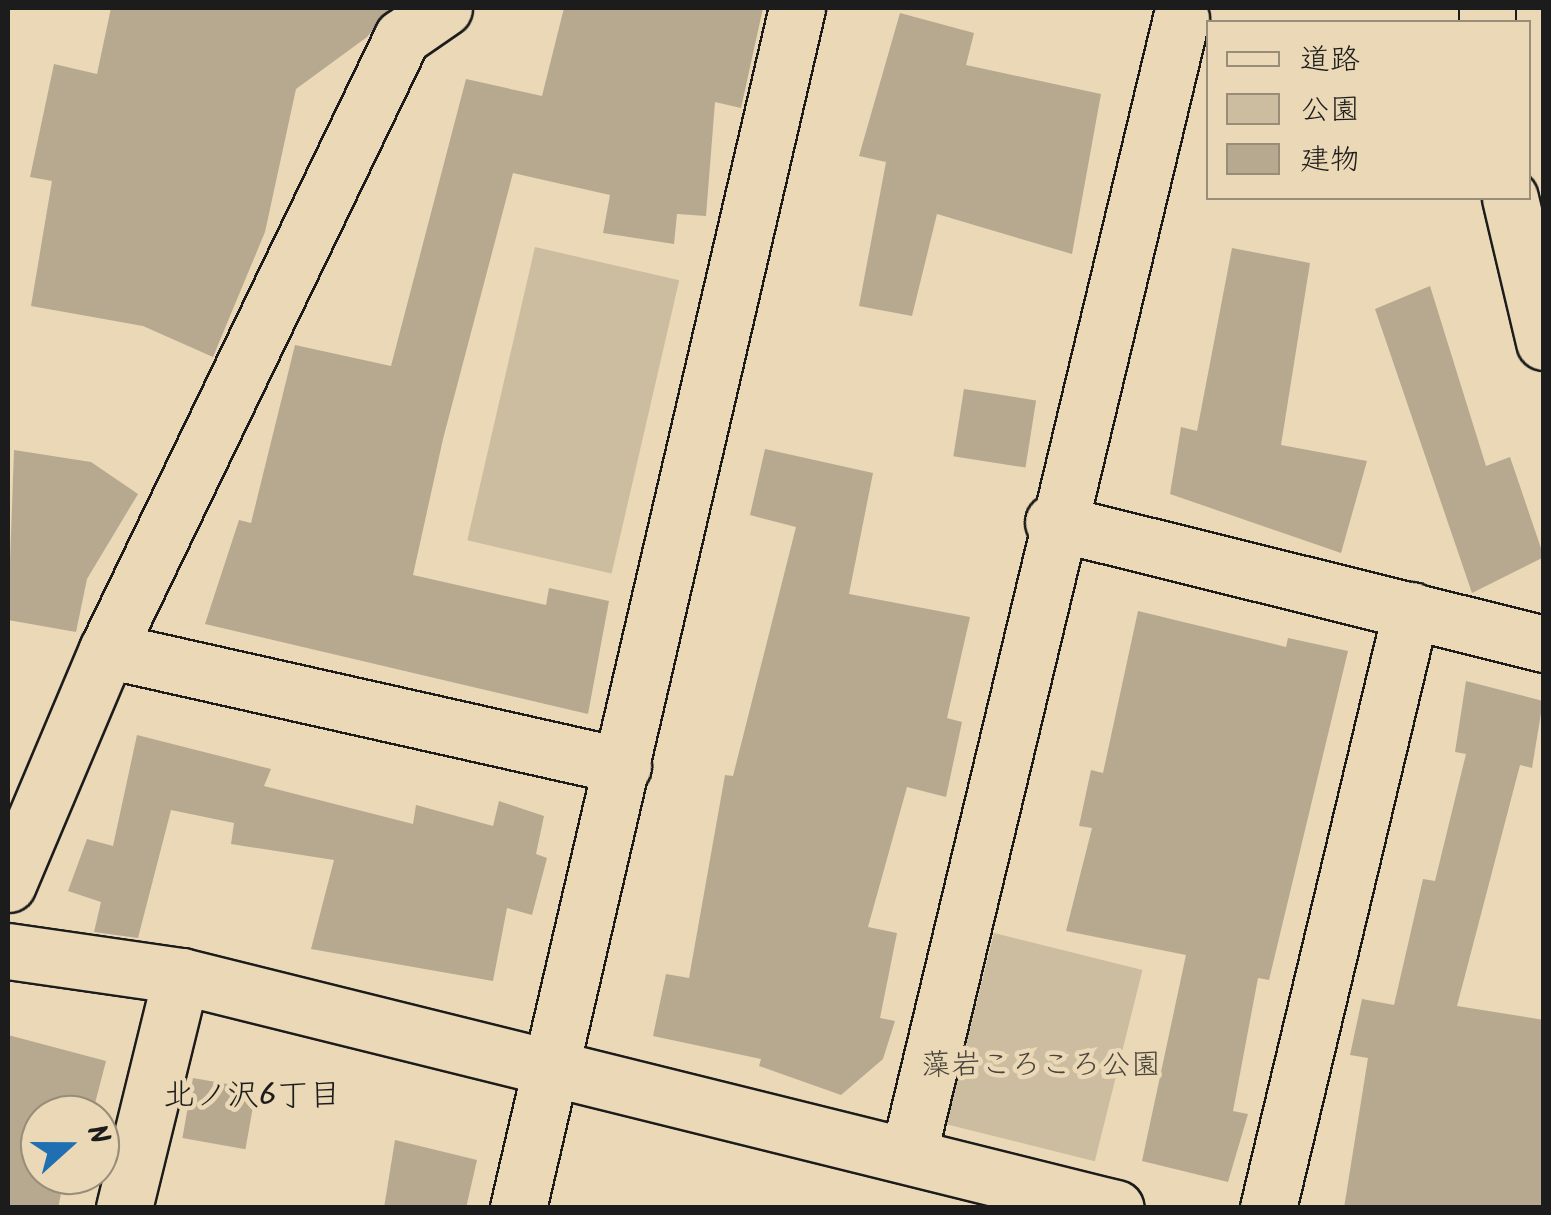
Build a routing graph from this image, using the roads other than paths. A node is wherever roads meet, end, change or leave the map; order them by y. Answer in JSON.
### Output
{"nodes":[{"id":1,"x":444,"y":8,"type":"edge"},
{"id":2,"x":798,"y":8,"type":"edge"},
{"id":3,"x":1176,"y":17,"type":"edge"},
{"id":4,"x":1510,"y":200,"type":"edge"},
{"id":5,"x":1544,"y":342,"type":"edge"},
{"id":6,"x":1053,"y":522,"type":"junction"},
{"id":7,"x":1412,"y":610,"type":"junction"},
{"id":8,"x":1544,"y":644,"type":"edge"},
{"id":9,"x":107,"y":650,"type":"junction"},
{"id":10,"x":623,"y":766,"type":"junction"},
{"id":11,"x":8,"y":884,"type":"edge"},
{"id":12,"x":8,"y":950,"type":"edge"},
{"id":13,"x":181,"y":976,"type":"junction"},
{"id":14,"x":551,"y":1073,"type":"junction"},
{"id":15,"x":910,"y":1152,"type":"junction"},
{"id":16,"x":124,"y":1208,"type":"edge"},
{"id":17,"x":518,"y":1208,"type":"edge"},
{"id":18,"x":1116,"y":1208,"type":"edge"},
{"id":19,"x":1268,"y":1208,"type":"edge"}],
"edges":[{"from":1,"to":9,"type":"street"},
{"from":2,"to":10,"type":"street"},
{"from":3,"to":6,"type":"street"},
{"from":4,"to":5,"type":"street"},
{"from":6,"to":7,"type":"street"},
{"from":6,"to":15,"type":"street"},
{"from":7,"to":8,"type":"street"},
{"from":7,"to":19,"type":"street"},
{"from":9,"to":10,"type":"street"},
{"from":9,"to":11,"type":"street"},
{"from":10,"to":14,"type":"street"},
{"from":12,"to":13,"type":"street"},
{"from":13,"to":14,"type":"street"},
{"from":13,"to":16,"type":"street"},
{"from":14,"to":15,"type":"street"},
{"from":14,"to":17,"type":"street"},
{"from":15,"to":18,"type":"street"}]}
